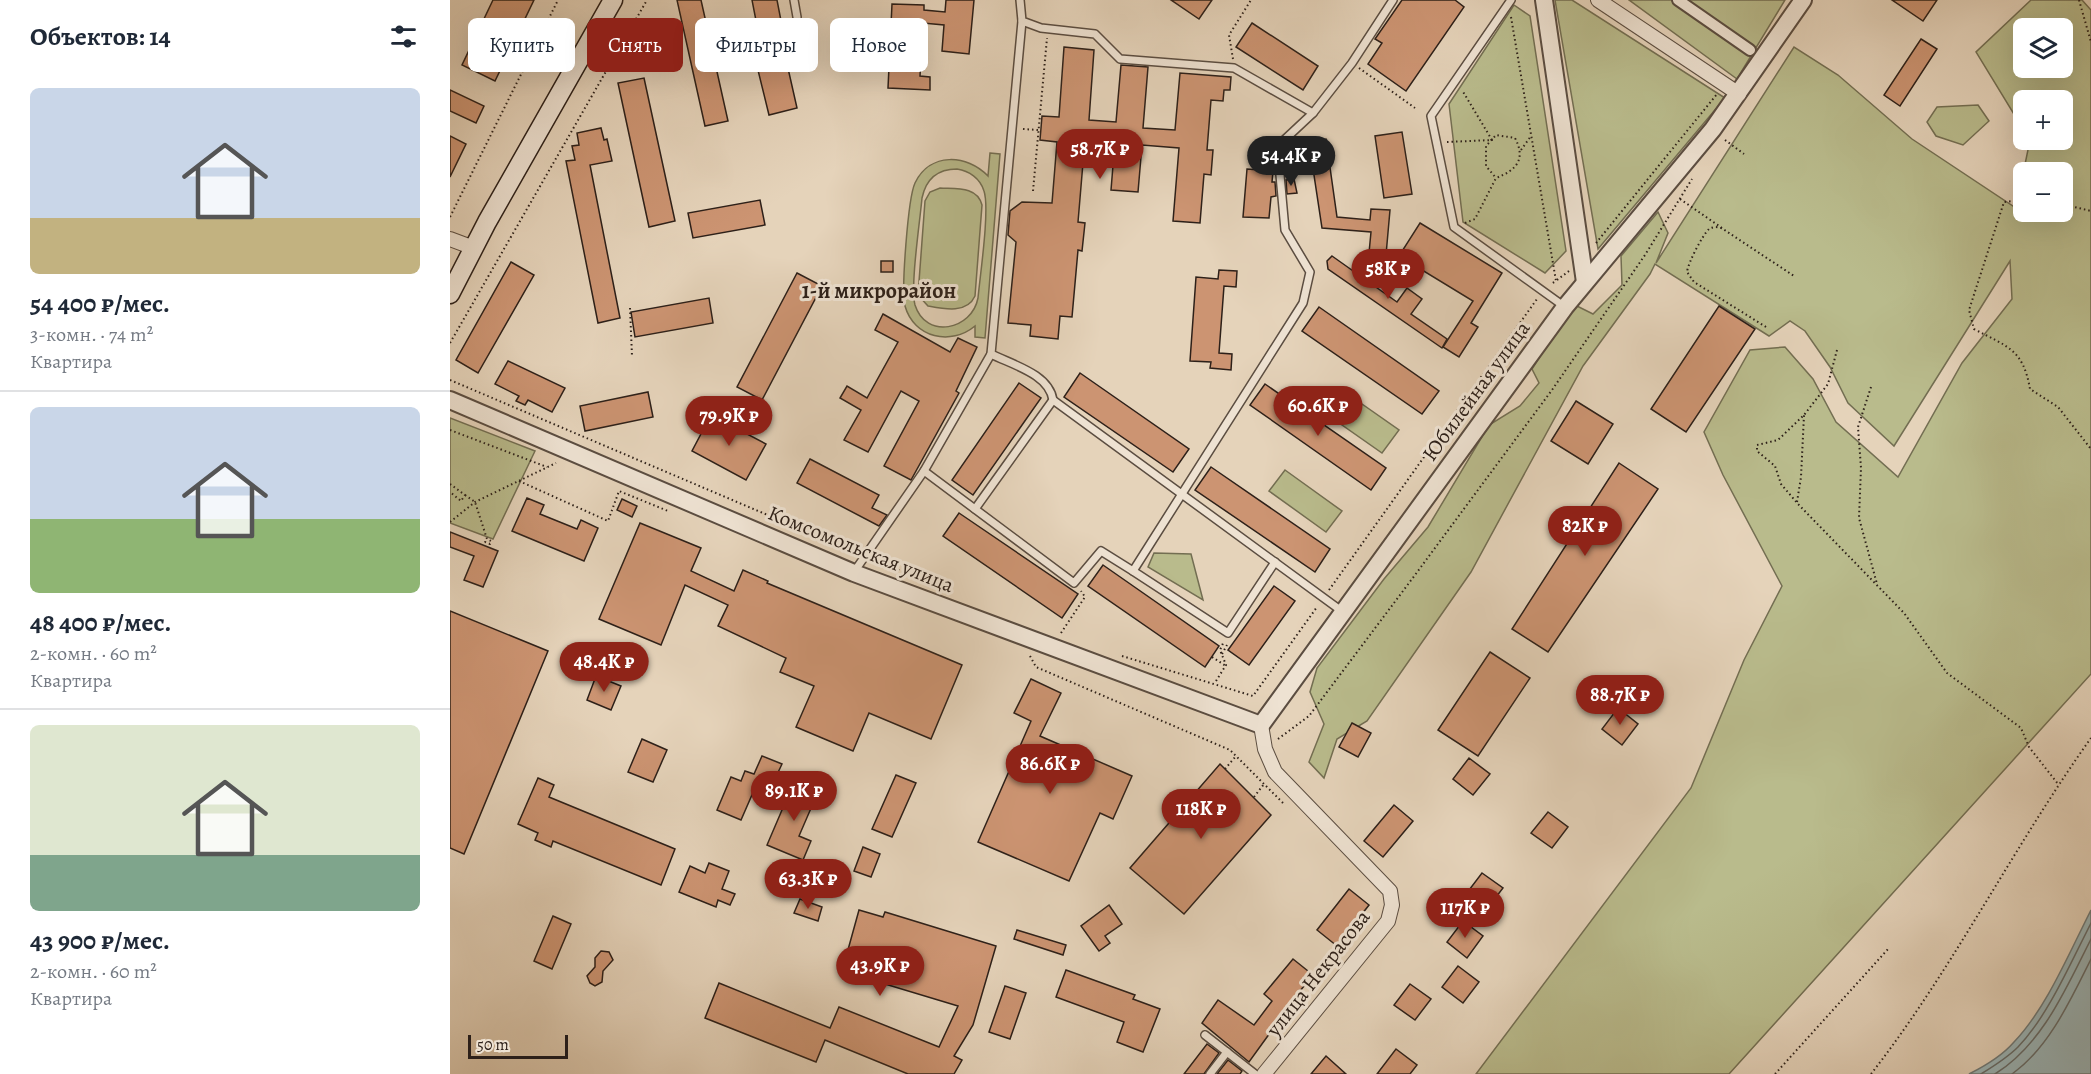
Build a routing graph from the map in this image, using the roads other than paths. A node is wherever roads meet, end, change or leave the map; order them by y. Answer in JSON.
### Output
{"nodes":[{"id":1,"x":613,"y":0,"type":"edge"},
{"id":2,"x":794,"y":0,"type":"edge"},
{"id":3,"x":1020,"y":0,"type":"edge"},
{"id":4,"x":1393,"y":0,"type":"edge"},
{"id":5,"x":1511,"y":0,"type":"edge"},
{"id":6,"x":1544,"y":0,"type":"edge"},
{"id":7,"x":1598,"y":0,"type":"edge"},
{"id":8,"x":1678,"y":0,"type":"edge"},
{"id":9,"x":1803,"y":0,"type":"edge"},
{"id":10,"x":797,"y":16,"type":"dead end"},
{"id":11,"x":1022,"y":21,"type":"junction"},
{"id":12,"x":1750,"y":50,"type":"dead end"},
{"id":13,"x":1739,"y":94,"type":"junction"},
{"id":14,"x":1313,"y":113,"type":"junction"},
{"id":15,"x":450,"y":239,"type":"edge"},
{"id":16,"x":474,"y":248,"type":"junction"},
{"id":17,"x":1585,"y":282,"type":"junction"},
{"id":18,"x":450,"y":294,"type":"edge"},
{"id":19,"x":1565,"y":307,"type":"junction"},
{"id":20,"x":991,"y":354,"type":"junction"},
{"id":21,"x":450,"y":400,"type":"edge"},
{"id":22,"x":1053,"y":400,"type":"junction"},
{"id":23,"x":924,"y":471,"type":"junction"},
{"id":24,"x":1182,"y":493,"type":"junction"},
{"id":25,"x":975,"y":509,"type":"junction"},
{"id":26,"x":1275,"y":562,"type":"junction"},
{"id":27,"x":1133,"y":571,"type":"junction"},
{"id":28,"x":854,"y":573,"type":"junction"},
{"id":29,"x":1343,"y":612,"type":"junction"},
{"id":30,"x":1261,"y":725,"type":"junction"},
{"id":31,"x":1206,"y":1035,"type":"dead end"},
{"id":32,"x":1227,"y":1052,"type":"junction"},
{"id":33,"x":1210,"y":1074,"type":"edge"},
{"id":34,"x":1256,"y":1074,"type":"edge"},
{"id":35,"x":1264,"y":1074,"type":"edge"}],
"edges":[{"from":1,"to":16,"type":"main road"},
{"from":2,"to":10,"type":"lane"},
{"from":3,"to":11,"type":"lane"},
{"from":4,"to":14,"type":"lane"},
{"from":5,"to":19,"type":"lane"},
{"from":6,"to":17,"type":"street"},
{"from":7,"to":13,"type":"street"},
{"from":8,"to":12,"type":"street"},
{"from":9,"to":13,"type":"street","name":"Юбилейная улица"},
{"from":11,"to":14,"type":"lane"},
{"from":11,"to":20,"type":"lane"},
{"from":13,"to":17,"type":"street","name":"Юбилейная улица"},
{"from":14,"to":24,"type":"lane"},
{"from":15,"to":16,"type":"street"},
{"from":16,"to":18,"type":"main road"},
{"from":17,"to":19,"type":"street","name":"Юбилейная улица"},
{"from":19,"to":29,"type":"street","name":"Юбилейная улица"},
{"from":20,"to":22,"type":"lane"},
{"from":20,"to":23,"type":"lane"},
{"from":21,"to":28,"type":"street","name":"Комсомольская улица"},
{"from":22,"to":24,"type":"lane"},
{"from":22,"to":25,"type":"lane"},
{"from":23,"to":25,"type":"lane"},
{"from":23,"to":28,"type":"lane"},
{"from":24,"to":26,"type":"lane"},
{"from":24,"to":27,"type":"lane"},
{"from":25,"to":27,"type":"lane"},
{"from":26,"to":27,"type":"lane"},
{"from":26,"to":29,"type":"lane"},
{"from":28,"to":30,"type":"street","name":"Комсомольская улица"},
{"from":29,"to":30,"type":"street","name":"Юбилейная улица"},
{"from":30,"to":35,"type":"street","name":"улица Некрасова"},
{"from":31,"to":32,"type":"lane"},
{"from":32,"to":33,"type":"lane"},
{"from":32,"to":34,"type":"lane"}]}
